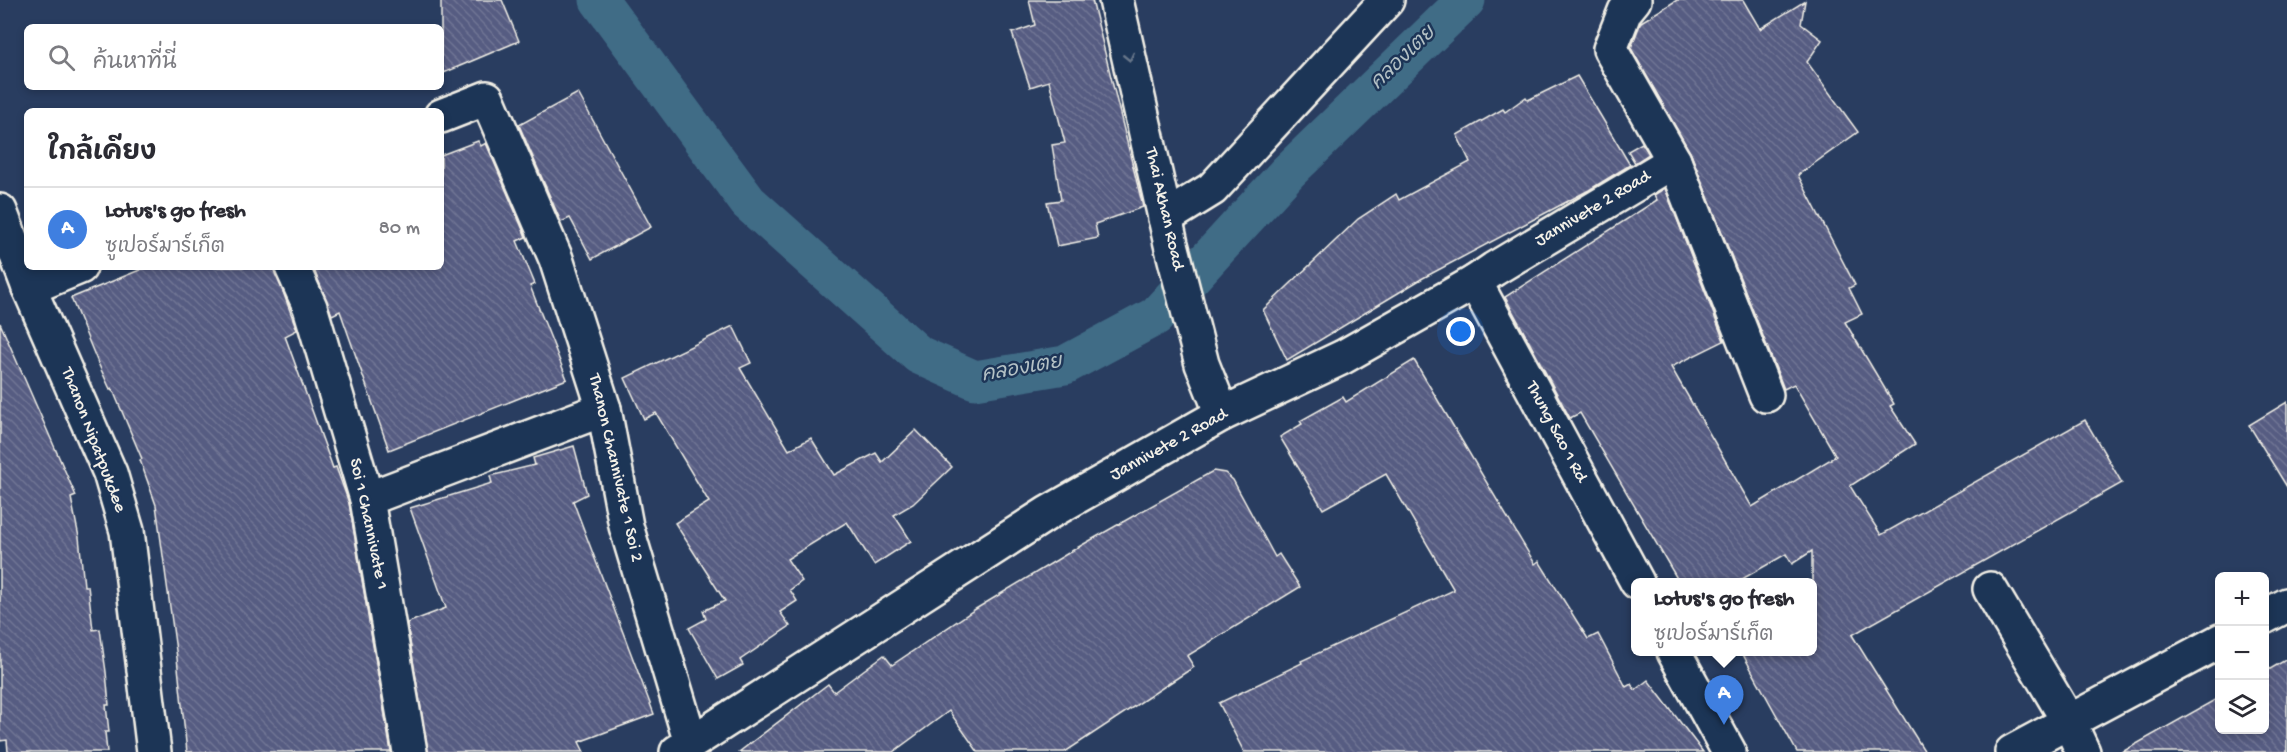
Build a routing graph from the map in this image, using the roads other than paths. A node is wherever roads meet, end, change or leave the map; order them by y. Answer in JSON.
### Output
{"nodes":[{"id":1,"x":1116,"y":0,"type":"edge"},
{"id":2,"x":1387,"y":0,"type":"edge"},
{"id":3,"x":1634,"y":0,"type":"edge"},
{"id":4,"x":444,"y":115,"type":"edge"},
{"id":5,"x":1674,"y":161,"type":"junction"},
{"id":6,"x":0,"y":211,"type":"edge"},
{"id":7,"x":1168,"y":231,"type":"junction"},
{"id":8,"x":73,"y":270,"type":"edge"},
{"id":9,"x":292,"y":270,"type":"edge"},
{"id":10,"x":1475,"y":282,"type":"junction"},
{"id":11,"x":29,"y":288,"type":"junction"},
{"id":12,"x":1766,"y":395,"type":"dead end"},
{"id":13,"x":604,"y":409,"type":"junction"},
{"id":14,"x":1222,"y":414,"type":"junction"},
{"id":15,"x":367,"y":500,"type":"junction"},
{"id":16,"x":1635,"y":578,"type":"edge"},
{"id":17,"x":1990,"y":589,"type":"dead end"},
{"id":18,"x":2287,"y":605,"type":"edge"},
{"id":19,"x":2269,"y":615,"type":"edge"},
{"id":20,"x":2215,"y":644,"type":"edge"},
{"id":21,"x":1677,"y":656,"type":"edge"},
{"id":22,"x":2069,"y":722,"type":"junction"},
{"id":23,"x":684,"y":748,"type":"edge"},
{"id":24,"x":154,"y":752,"type":"edge"},
{"id":25,"x":410,"y":752,"type":"edge"},
{"id":26,"x":1729,"y":752,"type":"edge"},
{"id":27,"x":2012,"y":752,"type":"edge"},
{"id":28,"x":2083,"y":752,"type":"edge"}],
"edges":[{"from":1,"to":7,"type":"street","name":"Thai Akhan Road","one_way":true},
{"from":2,"to":7,"type":"street"},
{"from":3,"to":5,"type":"street"},
{"from":4,"to":13,"type":"street","name":"Thanon Channivate 1 Soi 2"},
{"from":5,"to":10,"type":"street","name":"Jannivete 2 Road"},
{"from":5,"to":12,"type":"street"},
{"from":6,"to":11,"type":"street","name":"Thanon Nipatpukdee"},
{"from":7,"to":14,"type":"street","name":"Thai Akhan Road"},
{"from":8,"to":11,"type":"street"},
{"from":9,"to":15,"type":"street","name":"Soi 1 Channivate 1"},
{"from":10,"to":14,"type":"street","name":"Jannivete 2 Road"},
{"from":10,"to":16,"type":"street","name":"Thung Sao 1 Rd"},
{"from":11,"to":24,"type":"street","name":"Thanon Nipatpukdee"},
{"from":13,"to":15,"type":"street"},
{"from":13,"to":23,"type":"street","name":"Thanon Channivate 1 Soi 2"},
{"from":14,"to":23,"type":"street","name":"Jannivete 2 Road"},
{"from":15,"to":25,"type":"street","name":"Soi 1 Channivate 1"},
{"from":17,"to":22,"type":"street"},
{"from":18,"to":19,"type":"street"},
{"from":20,"to":22,"type":"street"},
{"from":21,"to":26,"type":"street"},
{"from":22,"to":27,"type":"street"},
{"from":22,"to":28,"type":"street"}]}
